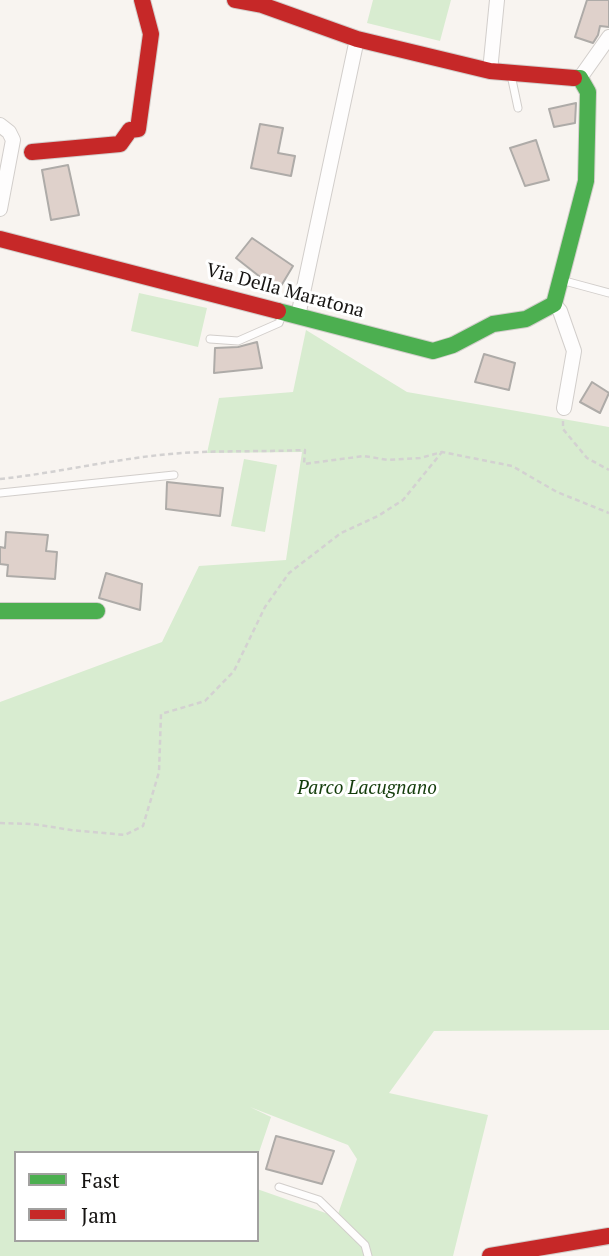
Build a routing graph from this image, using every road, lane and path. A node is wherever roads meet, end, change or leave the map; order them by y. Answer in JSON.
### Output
{"nodes":[{"id":1,"x":142,"y":0,"type":"edge"},
{"id":2,"x":234,"y":0,"type":"edge"},
{"id":3,"x":497,"y":0,"type":"edge"},
{"id":4,"x":609,"y":37,"type":"edge"},
{"id":5,"x":357,"y":39,"type":"junction"},
{"id":6,"x":490,"y":71,"type":"junction"},
{"id":7,"x":511,"y":73,"type":"junction"},
{"id":8,"x":580,"y":78,"type":"junction"},
{"id":9,"x":518,"y":108,"type":"dead end"},
{"id":10,"x":0,"y":125,"type":"edge"},
{"id":11,"x":33,"y":152,"type":"dead end"},
{"id":12,"x":0,"y":209,"type":"edge"},
{"id":13,"x":0,"y":239,"type":"edge"},
{"id":14,"x":561,"y":280,"type":"junction"},
{"id":15,"x":609,"y":293,"type":"edge"},
{"id":16,"x":554,"y":304,"type":"junction"},
{"id":17,"x":291,"y":314,"type":"junction"},
{"id":18,"x":210,"y":339,"type":"dead end"},
{"id":19,"x":564,"y":408,"type":"joint"},
{"id":20,"x":442,"y":453,"type":"junction"},
{"id":21,"x":609,"y":470,"type":"edge"},
{"id":22,"x":174,"y":475,"type":"dead end"},
{"id":23,"x":0,"y":479,"type":"edge"},
{"id":24,"x":0,"y":492,"type":"edge"},
{"id":25,"x":609,"y":513,"type":"edge"},
{"id":26,"x":0,"y":611,"type":"edge"},
{"id":27,"x":97,"y":611,"type":"dead end"},
{"id":28,"x":0,"y":823,"type":"edge"},
{"id":29,"x":279,"y":1187,"type":"dead end"},
{"id":30,"x":609,"y":1236,"type":"edge"},
{"id":31,"x":368,"y":1256,"type":"edge"},
{"id":32,"x":490,"y":1256,"type":"edge"}],
"edges":[{"from":1,"to":11,"type":"street"},
{"from":2,"to":5,"type":"street"},
{"from":3,"to":6,"type":"street"},
{"from":4,"to":8,"type":"street"},
{"from":5,"to":6,"type":"street"},
{"from":5,"to":17,"type":"street"},
{"from":6,"to":7,"type":"street"},
{"from":7,"to":8,"type":"street"},
{"from":7,"to":9,"type":"lane"},
{"from":8,"to":14,"type":"street"},
{"from":10,"to":12,"type":"street"},
{"from":13,"to":17,"type":"street","name":"Via Della Maratona"},
{"from":14,"to":15,"type":"lane"},
{"from":14,"to":16,"type":"street"},
{"from":16,"to":17,"type":"street","name":"Via Della Maratona"},
{"from":16,"to":19,"type":"street"},
{"from":17,"to":18,"type":"lane"},
{"from":19,"to":21,"type":"path"},
{"from":20,"to":23,"type":"path"},
{"from":20,"to":25,"type":"path"},
{"from":20,"to":28,"type":"path"},
{"from":22,"to":24,"type":"lane"},
{"from":26,"to":27,"type":"street"},
{"from":29,"to":31,"type":"lane"},
{"from":30,"to":32,"type":"street"}]}
